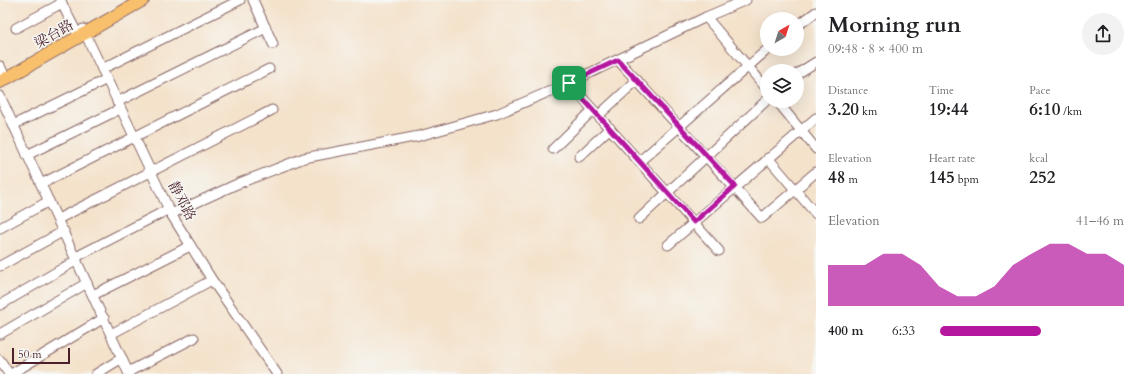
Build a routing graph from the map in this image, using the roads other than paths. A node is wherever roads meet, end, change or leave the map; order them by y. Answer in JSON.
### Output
{"nodes":[{"id":1,"x":134,"y":0,"type":"edge"},
{"id":2,"x":143,"y":0,"type":"edge"},
{"id":3,"x":240,"y":0,"type":"edge"},
{"id":4,"x":253,"y":0,"type":"edge"},
{"id":5,"x":746,"y":0,"type":"edge"},
{"id":6,"x":61,"y":2,"type":"edge"},
{"id":7,"x":816,"y":12,"type":"edge"},
{"id":8,"x":706,"y":17,"type":"junction"},
{"id":9,"x":804,"y":21,"type":"edge"},
{"id":10,"x":16,"y":28,"type":"dead end"},
{"id":11,"x":266,"y":28,"type":"junction"},
{"id":12,"x":81,"y":33,"type":"junction"},
{"id":13,"x":273,"y":44,"type":"dead end"},
{"id":14,"x":760,"y":55,"type":"edge"},
{"id":15,"x":618,"y":60,"type":"junction"},
{"id":16,"x":816,"y":62,"type":"edge"},
{"id":17,"x":748,"y":65,"type":"junction"},
{"id":18,"x":102,"y":69,"type":"junction"},
{"id":19,"x":269,"y":69,"type":"dead end"},
{"id":20,"x":804,"y":70,"type":"edge"},
{"id":21,"x":2,"y":76,"type":"edge"},
{"id":22,"x":107,"y":79,"type":"junction"},
{"id":23,"x":637,"y":80,"type":"junction"},
{"id":24,"x":760,"y":80,"type":"edge"},
{"id":25,"x":569,"y":83,"type":"junction"},
{"id":26,"x":0,"y":96,"type":"edge"},
{"id":27,"x":119,"y":105,"type":"junction"},
{"id":28,"x":760,"y":106,"type":"edge"},
{"id":29,"x":783,"y":108,"type":"edge"},
{"id":30,"x":272,"y":110,"type":"dead end"},
{"id":31,"x":596,"y":112,"type":"junction"},
{"id":32,"x":816,"y":118,"type":"edge"},
{"id":33,"x":13,"y":124,"type":"junction"},
{"id":34,"x":679,"y":126,"type":"junction"},
{"id":35,"x":610,"y":128,"type":"junction"},
{"id":36,"x":801,"y":131,"type":"junction"},
{"id":37,"x":134,"y":137,"type":"junction"},
{"id":38,"x":553,"y":149,"type":"dead end"},
{"id":39,"x":816,"y":149,"type":"edge"},
{"id":40,"x":27,"y":154,"type":"junction"},
{"id":41,"x":706,"y":156,"type":"junction"},
{"id":42,"x":579,"y":157,"type":"dead end"},
{"id":43,"x":768,"y":158,"type":"junction"},
{"id":44,"x":640,"y":161,"type":"junction"},
{"id":45,"x":151,"y":172,"type":"junction"},
{"id":46,"x":816,"y":172,"type":"edge"},
{"id":47,"x":41,"y":184,"type":"junction"},
{"id":48,"x":735,"y":186,"type":"junction"},
{"id":49,"x":795,"y":189,"type":"junction"},
{"id":50,"x":668,"y":191,"type":"junction"},
{"id":51,"x":50,"y":201,"type":"junction"},
{"id":52,"x":170,"y":211,"type":"junction"},
{"id":53,"x":816,"y":214,"type":"edge"},
{"id":54,"x":58,"y":219,"type":"junction"},
{"id":55,"x":639,"y":219,"type":"dead end"},
{"id":56,"x":694,"y":222,"type":"junction"},
{"id":57,"x":0,"y":228,"type":"edge"},
{"id":58,"x":64,"y":232,"type":"junction"},
{"id":59,"x":668,"y":245,"type":"dead end"},
{"id":60,"x":190,"y":246,"type":"junction"},
{"id":61,"x":720,"y":250,"type":"dead end"},
{"id":62,"x":76,"y":259,"type":"junction"},
{"id":63,"x":0,"y":266,"type":"edge"},
{"id":64,"x":212,"y":280,"type":"junction"},
{"id":65,"x":87,"y":283,"type":"junction"},
{"id":66,"x":93,"y":295,"type":"junction"},
{"id":67,"x":0,"y":305,"type":"edge"},
{"id":68,"x":104,"y":318,"type":"junction"},
{"id":69,"x":0,"y":334,"type":"edge"},
{"id":70,"x":111,"y":334,"type":"junction"},
{"id":71,"x":194,"y":338,"type":"dead end"},
{"id":72,"x":122,"y":358,"type":"junction"},
{"id":73,"x":0,"y":360,"type":"edge"},
{"id":74,"x":128,"y":373,"type":"edge"},
{"id":75,"x":10,"y":374,"type":"edge"},
{"id":76,"x":96,"y":374,"type":"edge"},
{"id":77,"x":277,"y":374,"type":"edge"}],
"edges":[{"from":1,"to":12,"type":"main road","name":"梁台路"},
{"from":2,"to":12,"type":"main road","name":"梁台路"},
{"from":3,"to":18,"type":"street"},
{"from":4,"to":11,"type":"street"},
{"from":5,"to":8,"type":"street"},
{"from":6,"to":10,"type":"street"},
{"from":6,"to":12,"type":"street","name":"静邓路"},
{"from":7,"to":9,"type":"street"},
{"from":8,"to":15,"type":"street"},
{"from":8,"to":17,"type":"street"},
{"from":11,"to":13,"type":"street"},
{"from":11,"to":27,"type":"street"},
{"from":12,"to":18,"type":"street","name":"静邓路"},
{"from":12,"to":21,"type":"main road","name":"梁台路"},
{"from":14,"to":17,"type":"street"},
{"from":15,"to":23,"type":"street"},
{"from":15,"to":25,"type":"street"},
{"from":16,"to":20,"type":"street"},
{"from":17,"to":24,"type":"street"},
{"from":17,"to":34,"type":"street"},
{"from":18,"to":22,"type":"street","name":"静邓路"},
{"from":19,"to":37,"type":"street"},
{"from":22,"to":27,"type":"street","name":"静邓路"},
{"from":22,"to":33,"type":"street"},
{"from":23,"to":31,"type":"street"},
{"from":23,"to":34,"type":"street"},
{"from":25,"to":31,"type":"street"},
{"from":25,"to":52,"type":"street"},
{"from":26,"to":33,"type":"street"},
{"from":27,"to":37,"type":"street","name":"静邓路"},
{"from":27,"to":40,"type":"street"},
{"from":28,"to":41,"type":"street"},
{"from":29,"to":36,"type":"street"},
{"from":30,"to":45,"type":"street"},
{"from":31,"to":35,"type":"street"},
{"from":31,"to":38,"type":"street"},
{"from":32,"to":36,"type":"street"},
{"from":33,"to":40,"type":"street"},
{"from":34,"to":41,"type":"street"},
{"from":34,"to":44,"type":"street"},
{"from":35,"to":42,"type":"street"},
{"from":35,"to":44,"type":"street"},
{"from":36,"to":39,"type":"street"},
{"from":36,"to":43,"type":"street"},
{"from":37,"to":45,"type":"street","name":"静邓路"},
{"from":37,"to":47,"type":"street"},
{"from":40,"to":47,"type":"street"},
{"from":41,"to":48,"type":"street"},
{"from":41,"to":50,"type":"street"},
{"from":43,"to":48,"type":"street"},
{"from":43,"to":49,"type":"street"},
{"from":44,"to":50,"type":"street"},
{"from":45,"to":52,"type":"street","name":"静邓路"},
{"from":45,"to":54,"type":"street"},
{"from":46,"to":49,"type":"street"},
{"from":47,"to":51,"type":"street"},
{"from":48,"to":49,"type":"street"},
{"from":48,"to":56,"type":"street"},
{"from":49,"to":53,"type":"street"},
{"from":50,"to":55,"type":"street"},
{"from":50,"to":56,"type":"street"},
{"from":51,"to":54,"type":"street"},
{"from":51,"to":57,"type":"street"},
{"from":52,"to":60,"type":"street","name":"静邓路"},
{"from":52,"to":62,"type":"street"},
{"from":54,"to":58,"type":"street"},
{"from":56,"to":59,"type":"street"},
{"from":56,"to":61,"type":"street"},
{"from":58,"to":62,"type":"street"},
{"from":58,"to":63,"type":"street"},
{"from":60,"to":64,"type":"street","name":"静邓路"},
{"from":60,"to":66,"type":"street"},
{"from":62,"to":65,"type":"street"},
{"from":62,"to":67,"type":"street"},
{"from":64,"to":70,"type":"street"},
{"from":64,"to":77,"type":"street","name":"静邓路"},
{"from":65,"to":66,"type":"street"},
{"from":65,"to":69,"type":"street"},
{"from":66,"to":68,"type":"street"},
{"from":68,"to":70,"type":"street"},
{"from":68,"to":75,"type":"street"},
{"from":70,"to":72,"type":"street"},
{"from":71,"to":74,"type":"street"},
{"from":72,"to":74,"type":"street"},
{"from":72,"to":76,"type":"street"},
{"from":73,"to":75,"type":"street"}]}
